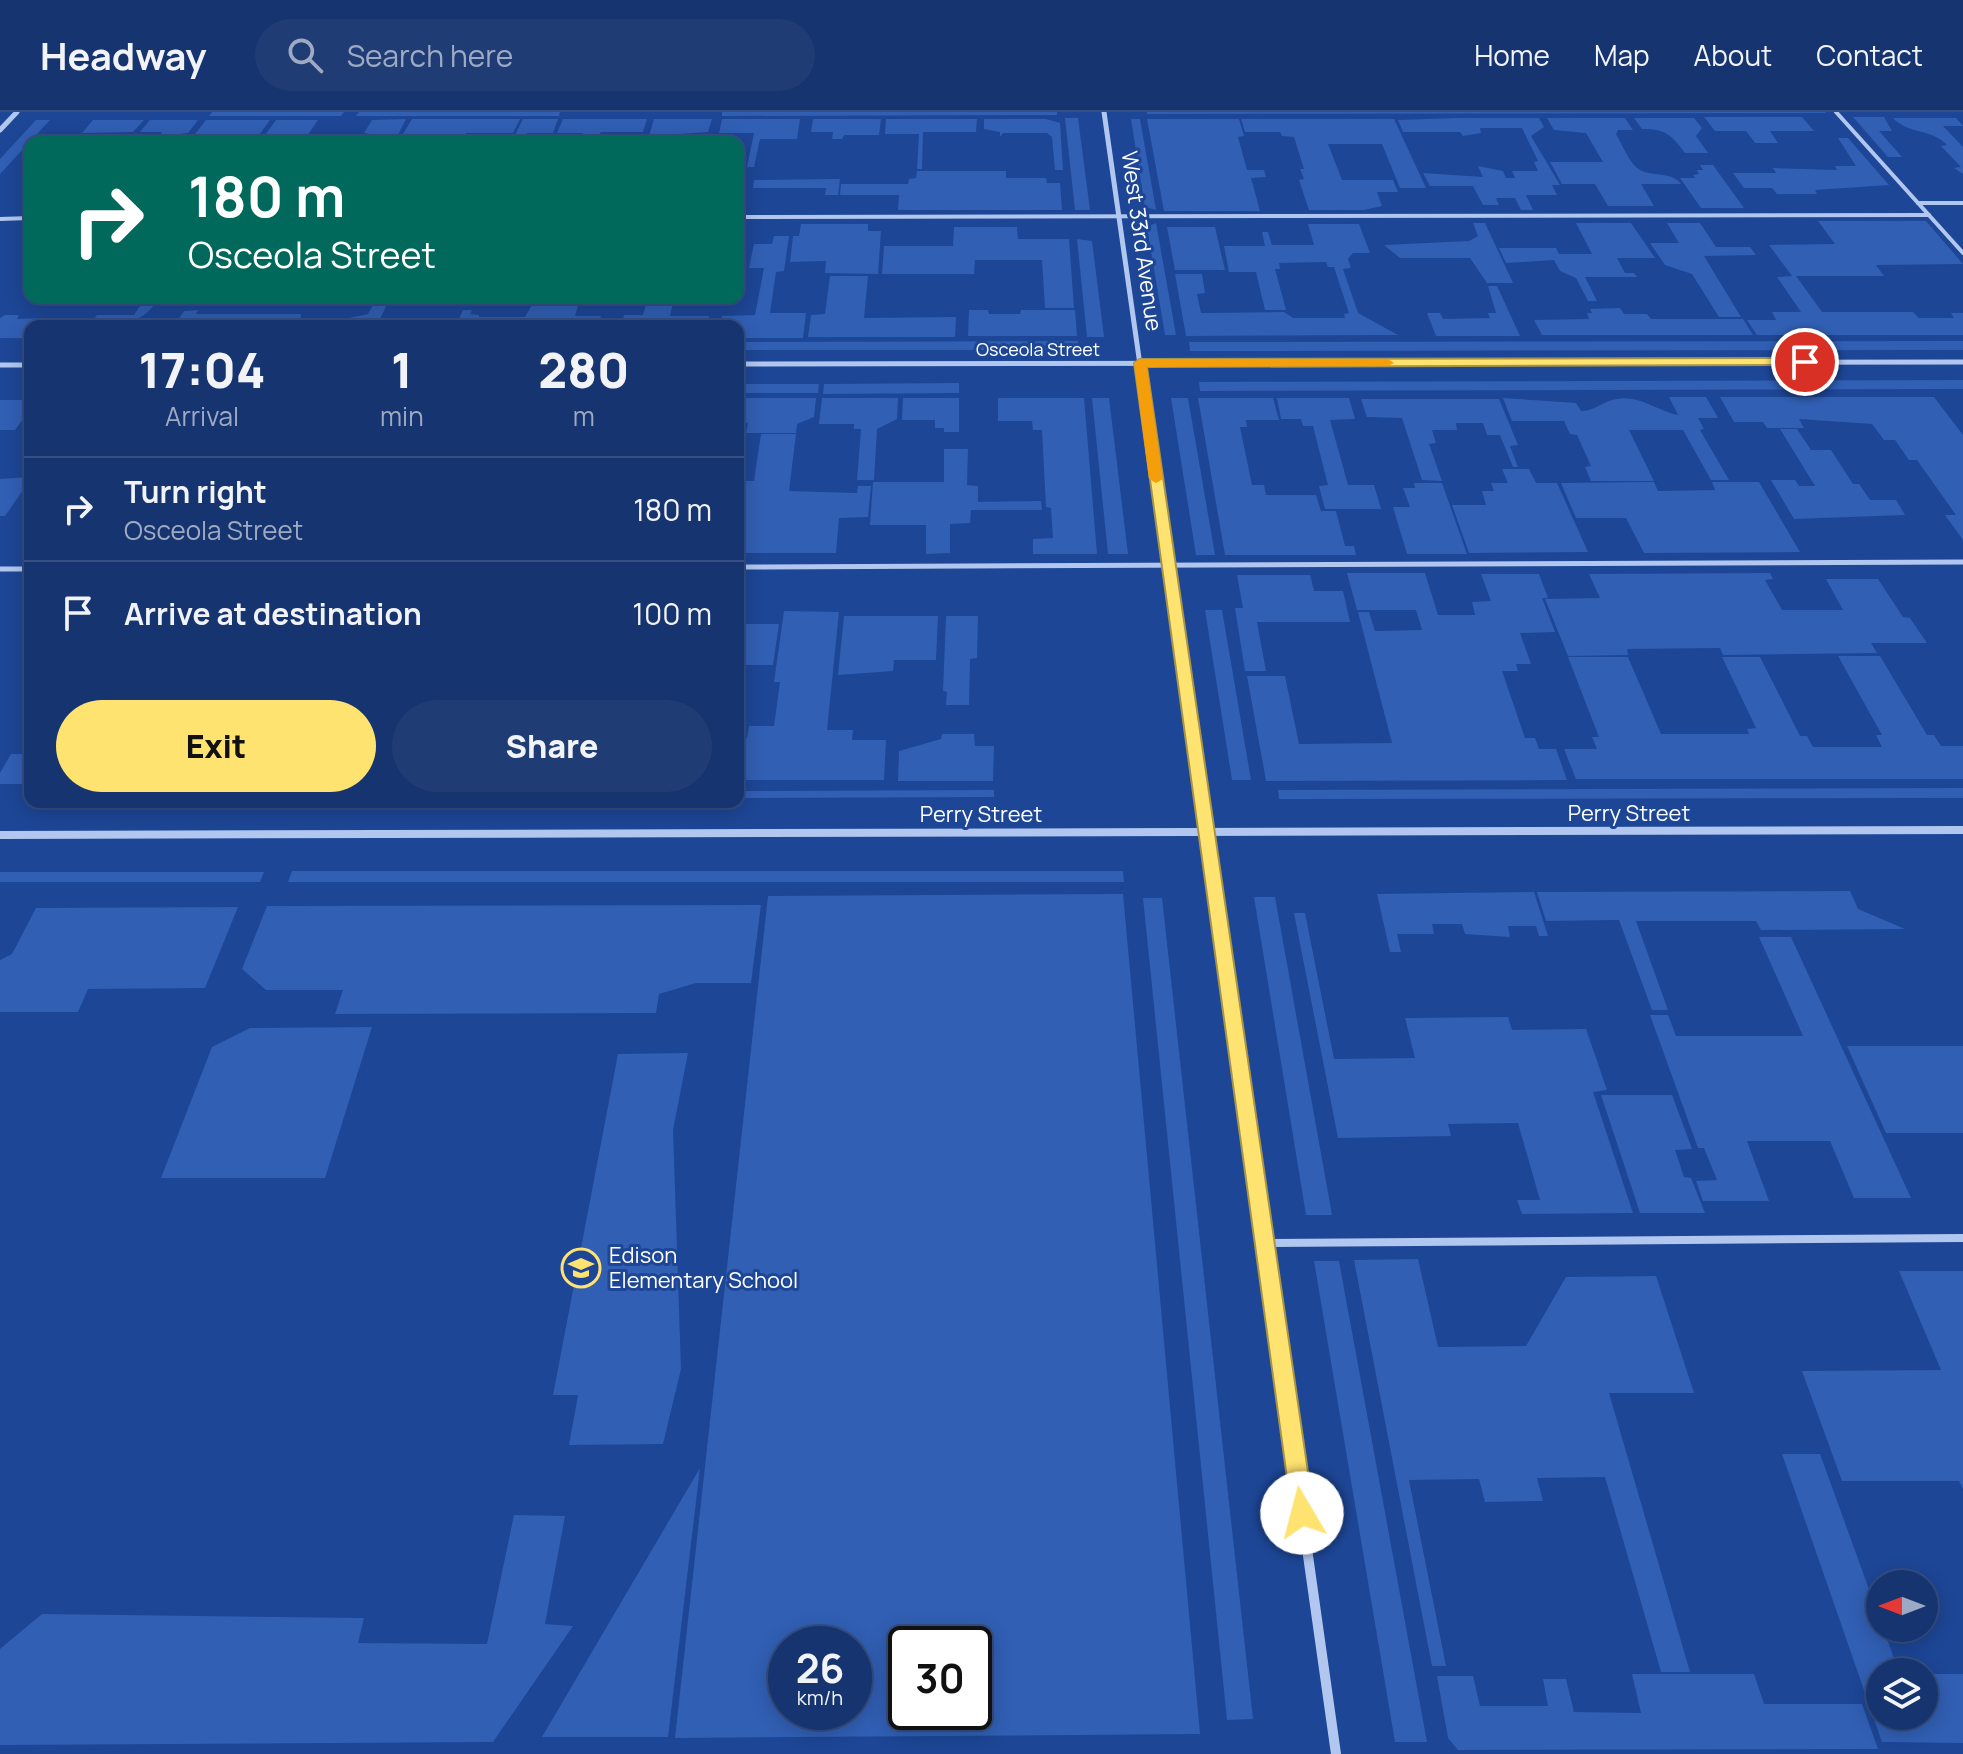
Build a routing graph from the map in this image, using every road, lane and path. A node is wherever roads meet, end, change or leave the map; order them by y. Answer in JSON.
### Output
{"nodes":[{"id":1,"x":17,"y":112,"type":"edge"},
{"id":2,"x":1104,"y":112,"type":"edge"},
{"id":3,"x":1836,"y":112,"type":"edge"},
{"id":4,"x":0,"y":130,"type":"edge"},
{"id":5,"x":1918,"y":203,"type":"junction"},
{"id":6,"x":1963,"y":203,"type":"edge"},
{"id":7,"x":1929,"y":215,"type":"junction"},
{"id":8,"x":1119,"y":216,"type":"junction"},
{"id":9,"x":744,"y":217,"type":"edge"},
{"id":10,"x":24,"y":218,"type":"edge"},
{"id":11,"x":0,"y":219,"type":"edge"},
{"id":12,"x":1963,"y":253,"type":"edge"},
{"id":13,"x":1963,"y":362,"type":"edge"},
{"id":14,"x":1140,"y":363,"type":"junction"},
{"id":15,"x":744,"y":364,"type":"edge"},
{"id":16,"x":0,"y":365,"type":"edge"},
{"id":17,"x":24,"y":365,"type":"edge"},
{"id":18,"x":1963,"y":562,"type":"edge"},
{"id":19,"x":1169,"y":565,"type":"junction"},
{"id":20,"x":744,"y":567,"type":"edge"},
{"id":21,"x":0,"y":569,"type":"edge"},
{"id":22,"x":24,"y":569,"type":"edge"},
{"id":23,"x":1963,"y":830,"type":"edge"},
{"id":24,"x":1207,"y":832,"type":"junction"},
{"id":25,"x":0,"y":835,"type":"edge"},
{"id":26,"x":1963,"y":1238,"type":"edge"},
{"id":27,"x":1264,"y":1243,"type":"junction"},
{"id":28,"x":1336,"y":1754,"type":"edge"}],
"edges":[{"from":1,"to":4,"type":"street"},
{"from":2,"to":8,"type":"street","name":"West 33rd Avenue"},
{"from":3,"to":5,"type":"lane"},
{"from":5,"to":6,"type":"lane"},
{"from":5,"to":7,"type":"lane"},
{"from":7,"to":8,"type":"lane"},
{"from":7,"to":12,"type":"lane"},
{"from":8,"to":9,"type":"lane"},
{"from":8,"to":14,"type":"street","name":"West 33rd Avenue"},
{"from":10,"to":11,"type":"lane"},
{"from":13,"to":14,"type":"street","name":"Osceola Street"},
{"from":14,"to":15,"type":"street","name":"Osceola Street"},
{"from":14,"to":19,"type":"street","name":"West 33rd Avenue"},
{"from":16,"to":17,"type":"street"},
{"from":18,"to":19,"type":"lane"},
{"from":19,"to":20,"type":"lane"},
{"from":19,"to":24,"type":"street","name":"West 33rd Avenue"},
{"from":21,"to":22,"type":"lane"},
{"from":23,"to":24,"type":"street","name":"Perry Street"},
{"from":24,"to":25,"type":"street","name":"Perry Street"},
{"from":24,"to":27,"type":"street","name":"West 33rd Avenue"},
{"from":26,"to":27,"type":"lane"},
{"from":27,"to":28,"type":"street","name":"West 33rd Avenue"}]}
